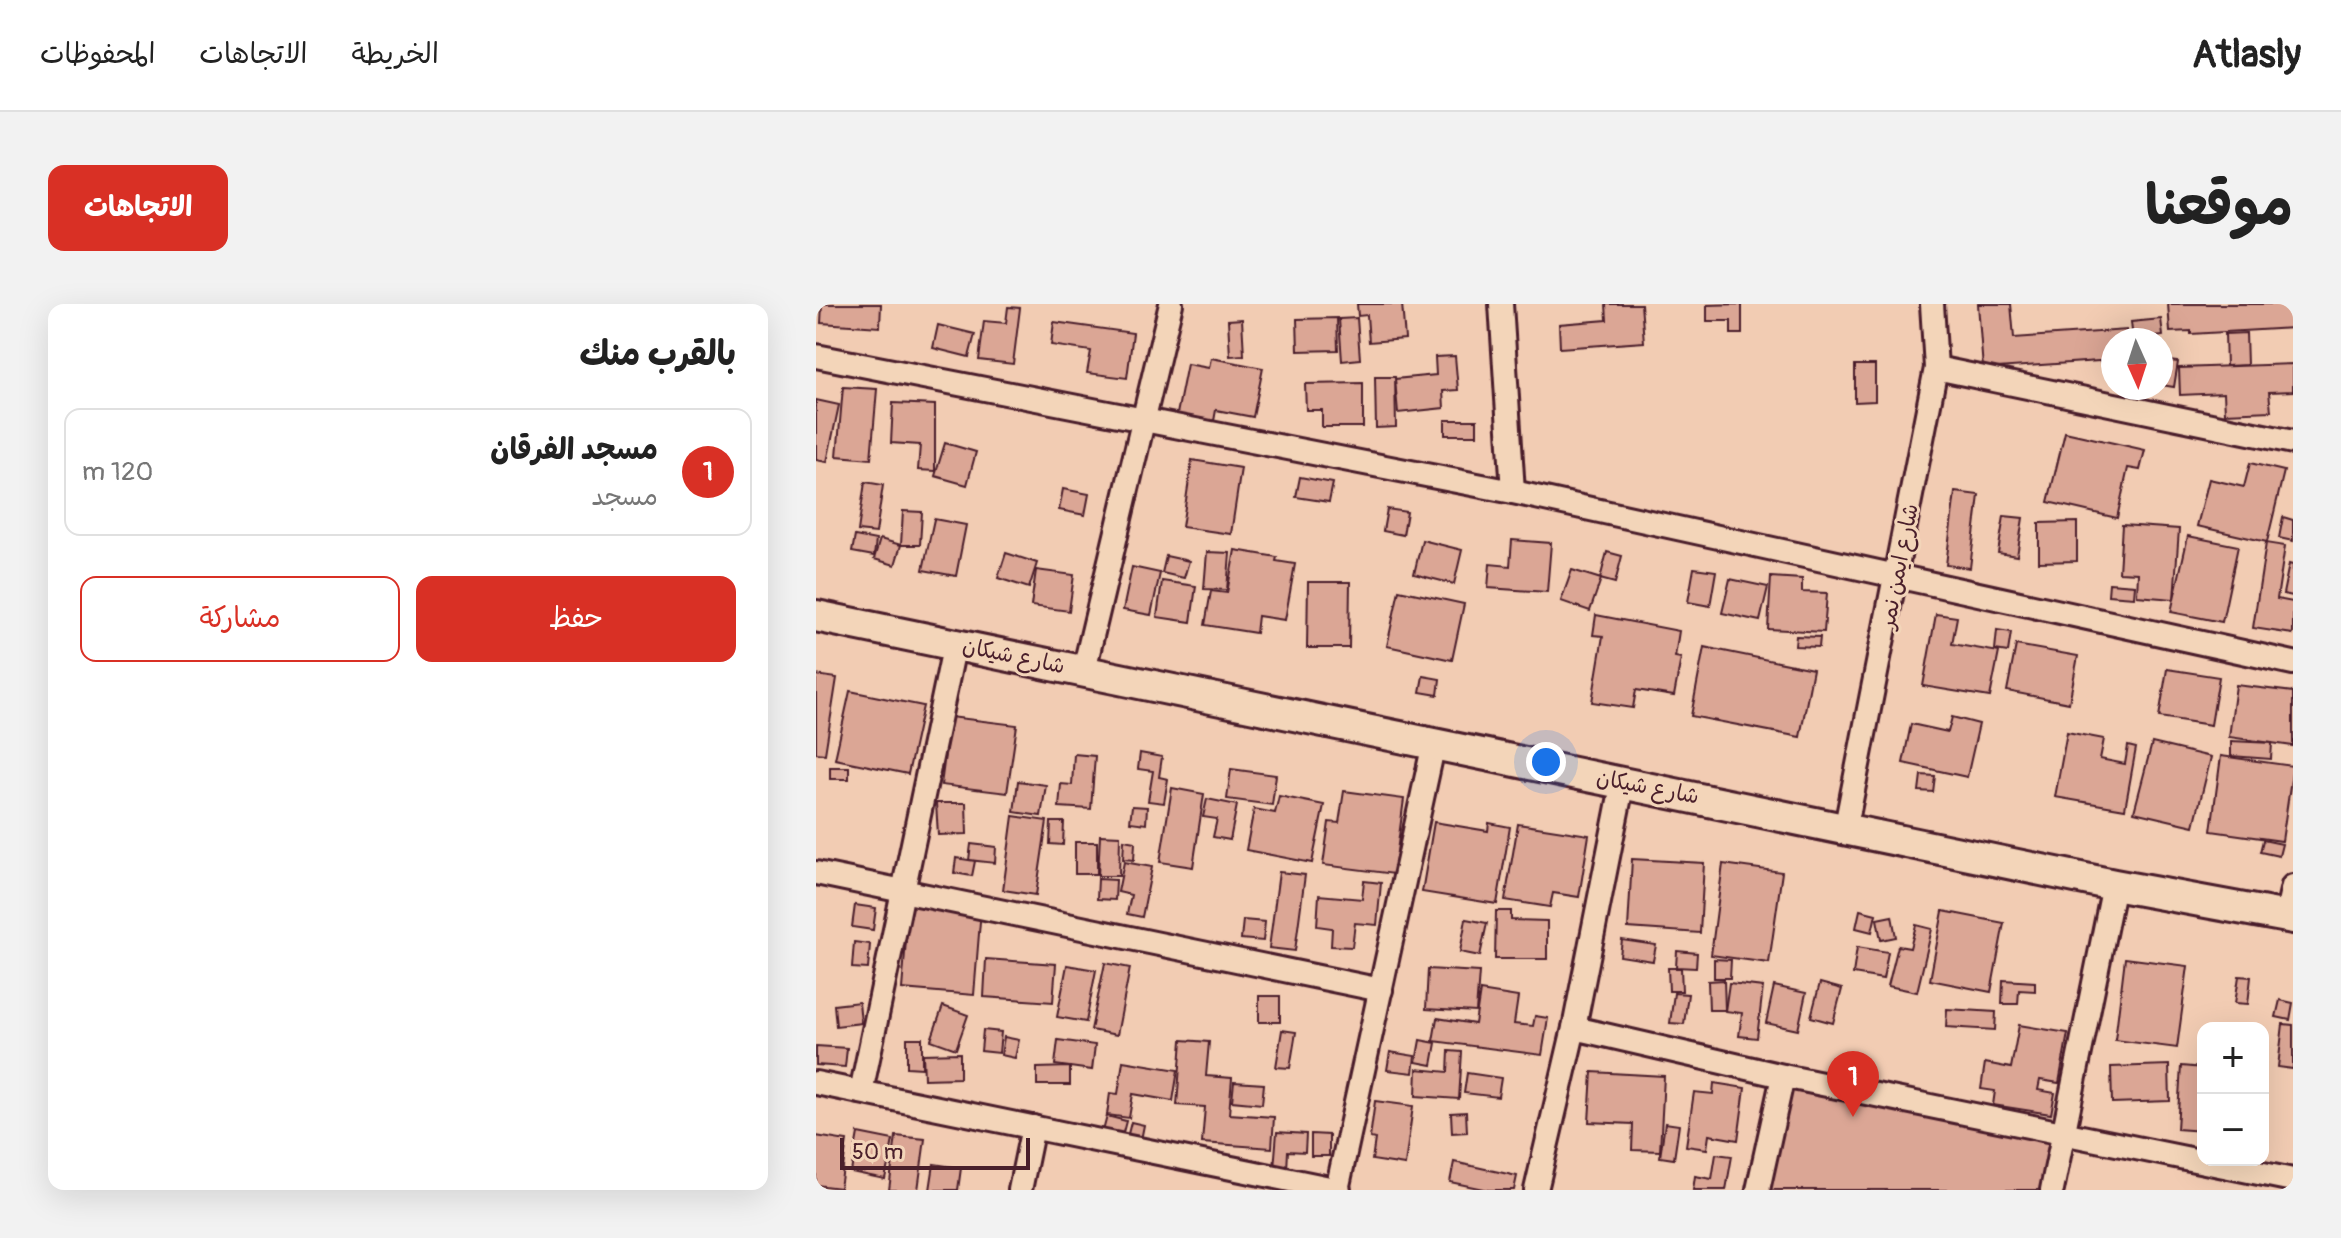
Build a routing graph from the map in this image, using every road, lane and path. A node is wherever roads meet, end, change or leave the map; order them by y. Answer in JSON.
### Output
{"nodes":[{"id":1,"x":1171,"y":304,"type":"edge"},
{"id":2,"x":1501,"y":304,"type":"edge"},
{"id":3,"x":1932,"y":304,"type":"edge"},
{"id":4,"x":816,"y":356,"type":"edge"},
{"id":5,"x":1936,"y":368,"type":"junction"},
{"id":6,"x":1143,"y":418,"type":"junction"},
{"id":7,"x":2293,"y":442,"type":"edge"},
{"id":8,"x":1513,"y":492,"type":"junction"},
{"id":9,"x":1896,"y":576,"type":"junction"},
{"id":10,"x":816,"y":616,"type":"edge"},
{"id":11,"x":955,"y":643,"type":"junction"},
{"id":12,"x":2293,"y":663,"type":"edge"},
{"id":13,"x":1084,"y":670,"type":"junction"},
{"id":14,"x":1434,"y":743,"type":"junction"},
{"id":15,"x":1623,"y":781,"type":"junction"},
{"id":16,"x":1846,"y":826,"type":"junction"},
{"id":17,"x":816,"y":873,"type":"edge"},
{"id":18,"x":2114,"y":885,"type":"junction"},
{"id":19,"x":2293,"y":886,"type":"edge"},
{"id":20,"x":903,"y":890,"type":"junction"},
{"id":21,"x":2290,"y":917,"type":"edge"},
{"id":22,"x":1381,"y":990,"type":"junction"},
{"id":23,"x":1574,"y":1028,"type":"junction"},
{"id":24,"x":1783,"y":1076,"type":"junction"},
{"id":25,"x":816,"y":1083,"type":"edge"},
{"id":26,"x":861,"y":1092,"type":"junction"},
{"id":27,"x":1033,"y":1127,"type":"junction"},
{"id":28,"x":2065,"y":1135,"type":"junction"},
{"id":29,"x":2293,"y":1180,"type":"edge"},
{"id":30,"x":1020,"y":1190,"type":"edge"},
{"id":31,"x":1338,"y":1190,"type":"edge"},
{"id":32,"x":1536,"y":1190,"type":"edge"},
{"id":33,"x":1758,"y":1190,"type":"edge"},
{"id":34,"x":2052,"y":1190,"type":"edge"}],
"edges":[{"from":1,"to":6,"type":"street"},
{"from":2,"to":8,"type":"street"},
{"from":3,"to":5,"type":"street","name":"شارع ايمن نمر"},
{"from":4,"to":6,"type":"street"},
{"from":5,"to":7,"type":"street"},
{"from":5,"to":9,"type":"street","name":"شارع ايمن نمر"},
{"from":6,"to":8,"type":"street"},
{"from":6,"to":13,"type":"street"},
{"from":8,"to":9,"type":"street"},
{"from":9,"to":12,"type":"street"},
{"from":9,"to":16,"type":"street","name":"شارع ايمن نمر"},
{"from":10,"to":11,"type":"street","name":"شارع شيكان"},
{"from":11,"to":13,"type":"street","name":"شارع شيكان"},
{"from":11,"to":20,"type":"street"},
{"from":13,"to":14,"type":"street","name":"شارع شيكان"},
{"from":14,"to":15,"type":"street","name":"شارع شيكان"},
{"from":14,"to":22,"type":"street"},
{"from":15,"to":16,"type":"street","name":"شارع شيكان"},
{"from":15,"to":23,"type":"street"},
{"from":16,"to":18,"type":"street","name":"شارع شيكان"},
{"from":17,"to":20,"type":"street"},
{"from":18,"to":21,"type":"street","name":"شارع شيكان"},
{"from":18,"to":28,"type":"street"},
{"from":19,"to":21,"type":"street"},
{"from":20,"to":22,"type":"street"},
{"from":20,"to":26,"type":"street"},
{"from":22,"to":31,"type":"street"},
{"from":23,"to":24,"type":"street"},
{"from":23,"to":32,"type":"street"},
{"from":24,"to":28,"type":"street"},
{"from":24,"to":33,"type":"street"},
{"from":25,"to":26,"type":"street"},
{"from":26,"to":27,"type":"street"},
{"from":27,"to":30,"type":"street"},
{"from":27,"to":31,"type":"street"},
{"from":28,"to":29,"type":"street"},
{"from":28,"to":34,"type":"street"}]}
